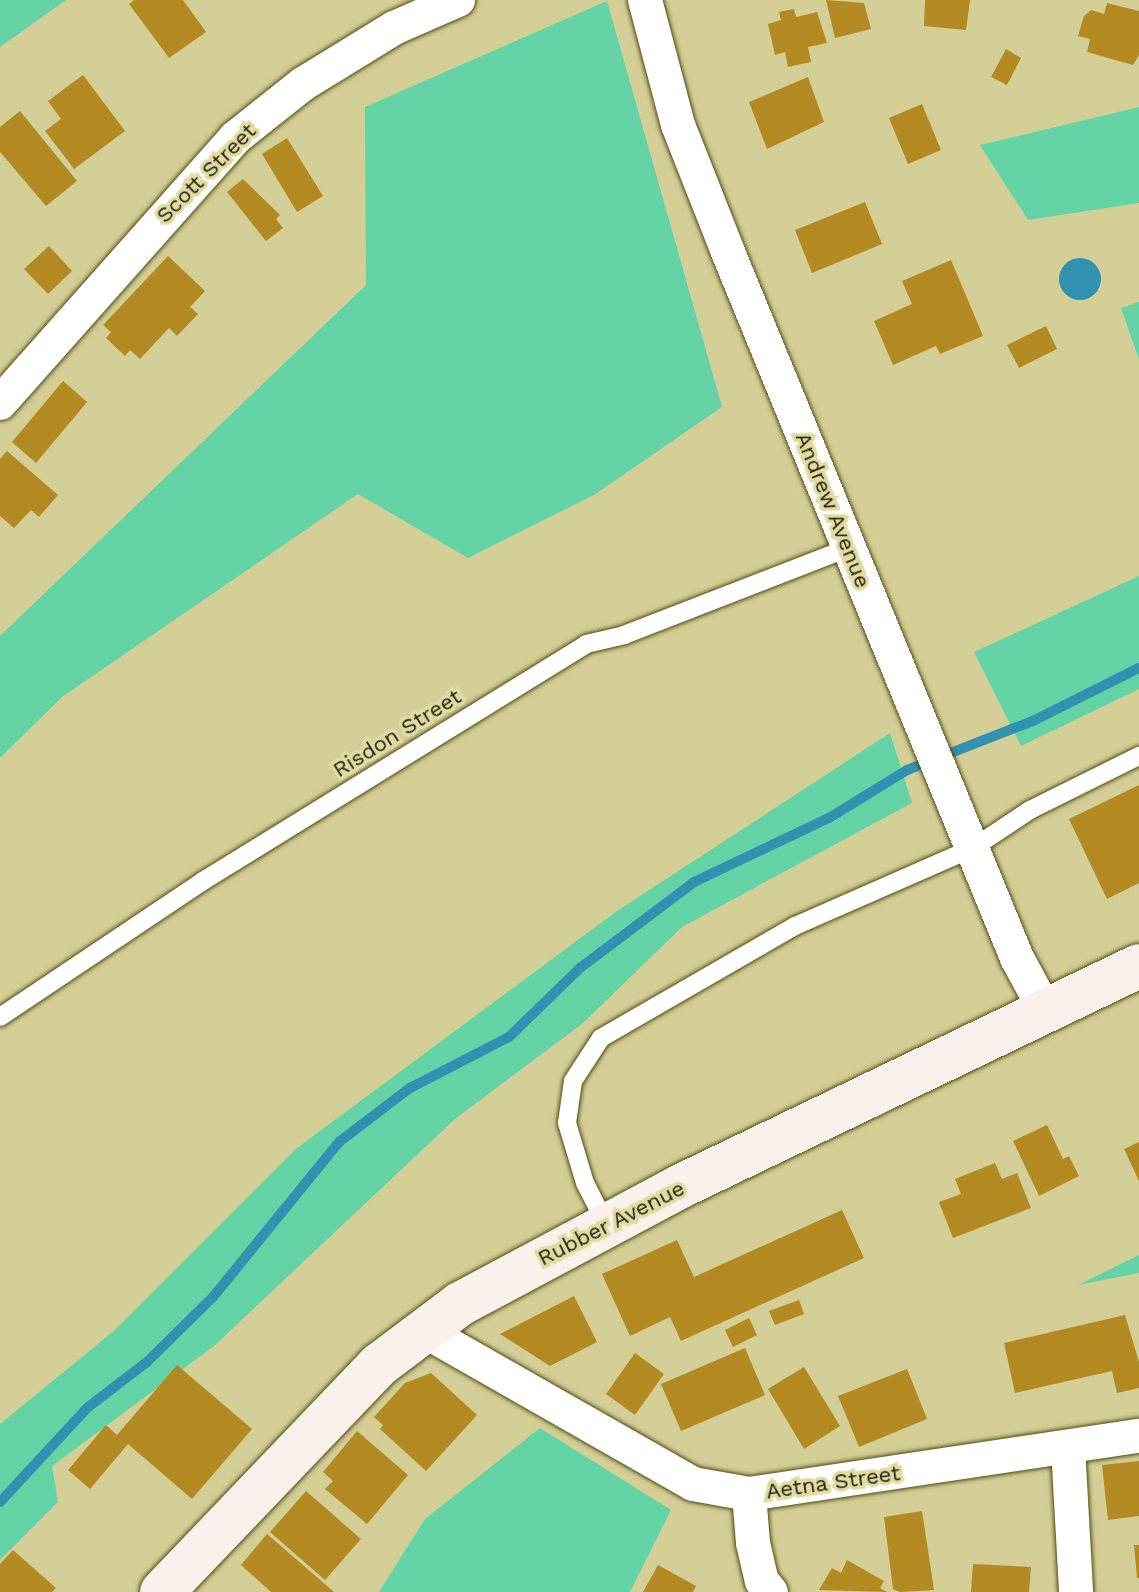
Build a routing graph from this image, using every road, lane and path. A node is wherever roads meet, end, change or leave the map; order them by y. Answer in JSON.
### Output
{"nodes":[{"id":1,"x":458,"y":0,"type":"edge"},
{"id":2,"x":645,"y":0,"type":"edge"},
{"id":3,"x":0,"y":403,"type":"edge"},
{"id":4,"x":848,"y":548,"type":"junction"},
{"id":5,"x":1139,"y":756,"type":"edge"},
{"id":6,"x":973,"y":848,"type":"junction"},
{"id":7,"x":1139,"y":966,"type":"edge"},
{"id":8,"x":1045,"y":1010,"type":"junction"},
{"id":9,"x":0,"y":1017,"type":"edge"},
{"id":10,"x":606,"y":1224,"type":"junction"},
{"id":11,"x":423,"y":1330,"type":"junction"},
{"id":12,"x":1139,"y":1436,"type":"edge"},
{"id":13,"x":1068,"y":1447,"type":"junction"},
{"id":14,"x":749,"y":1494,"type":"junction"},
{"id":15,"x":162,"y":1592,"type":"edge"},
{"id":16,"x":771,"y":1592,"type":"edge"},
{"id":17,"x":1076,"y":1592,"type":"edge"}],
"edges":[{"from":1,"to":3,"type":"street","name":"Scott Street"},
{"from":2,"to":4,"type":"street","name":"Andrew Avenue"},
{"from":4,"to":6,"type":"street","name":"Andrew Avenue"},
{"from":4,"to":9,"type":"lane","name":"Risdon Street"},
{"from":5,"to":6,"type":"lane"},
{"from":6,"to":8,"type":"street","name":"Andrew Avenue"},
{"from":6,"to":10,"type":"lane"},
{"from":7,"to":8,"type":"street","name":"Rubber Avenue"},
{"from":8,"to":10,"type":"street","name":"Rubber Avenue"},
{"from":10,"to":11,"type":"street","name":"Rubber Avenue"},
{"from":11,"to":14,"type":"street","name":"Aetna Street"},
{"from":11,"to":15,"type":"street","name":"Rubber Avenue"},
{"from":12,"to":13,"type":"street","name":"Aetna Street"},
{"from":13,"to":14,"type":"street","name":"Aetna Street"},
{"from":13,"to":17,"type":"street"},
{"from":14,"to":16,"type":"street"}]}
